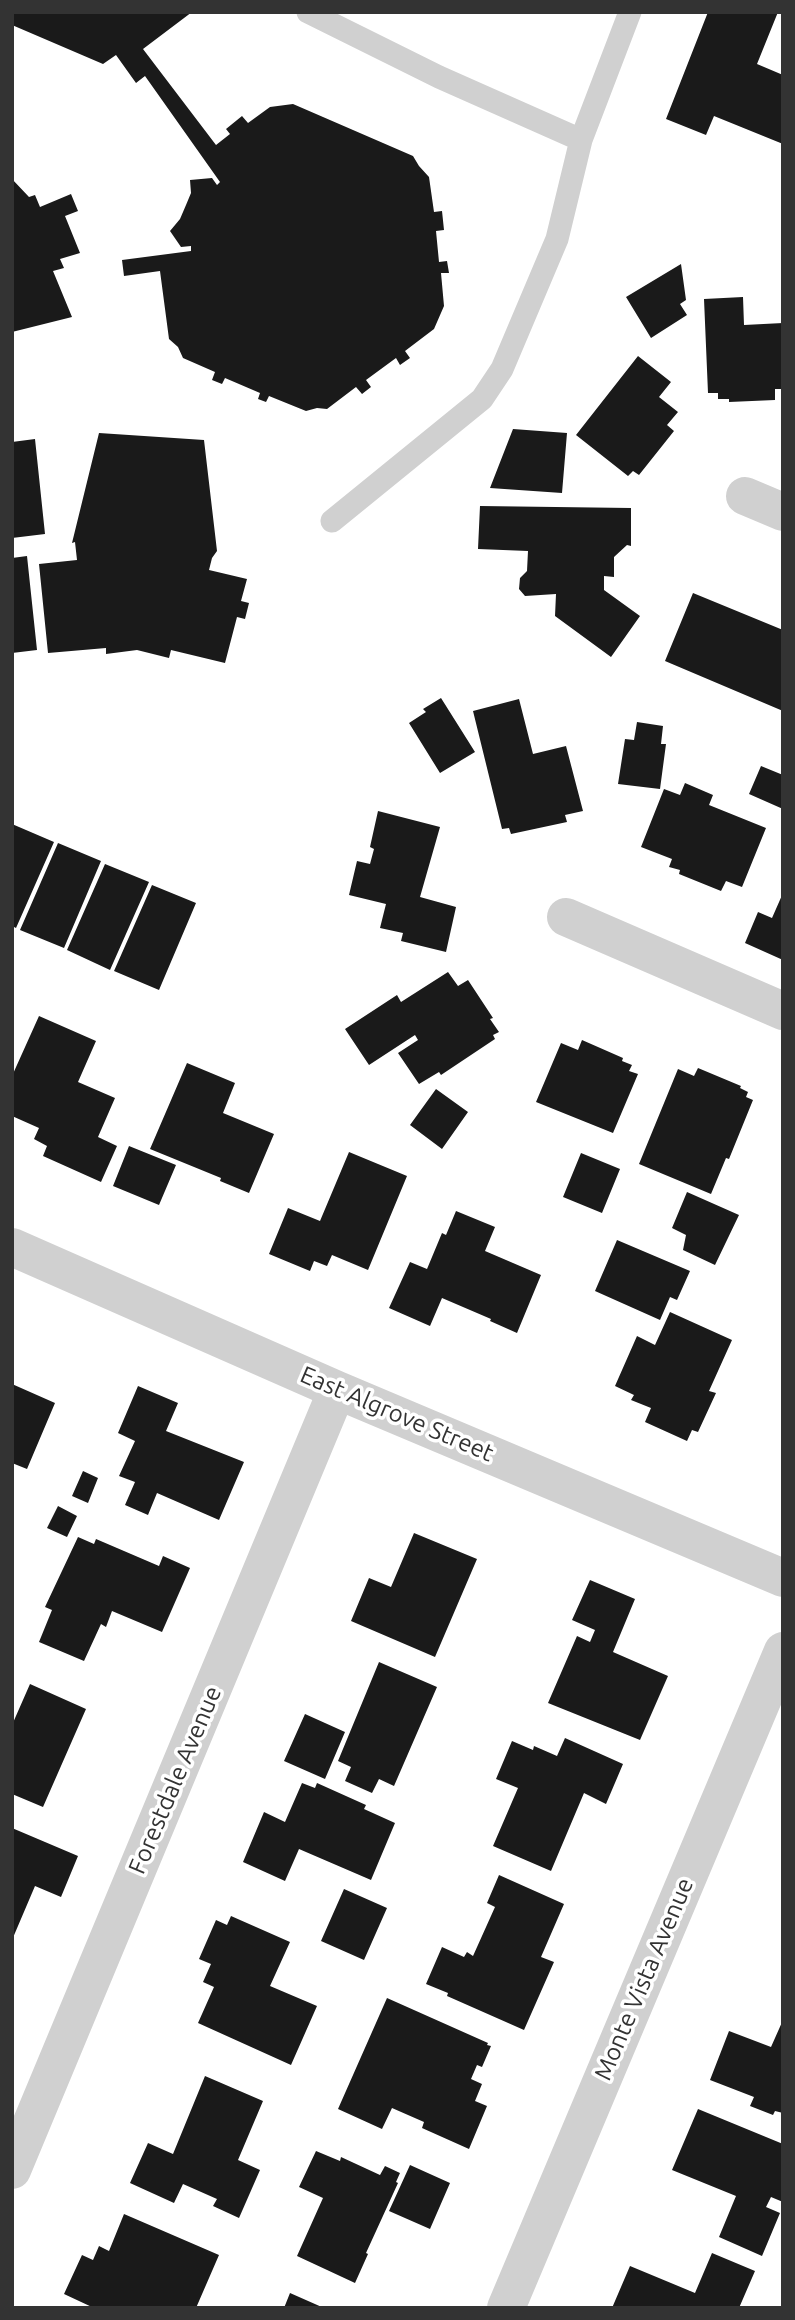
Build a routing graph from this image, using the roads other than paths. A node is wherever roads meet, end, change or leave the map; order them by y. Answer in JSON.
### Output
{"nodes":[{"id":1,"x":308,"y":12,"type":"edge"},
{"id":2,"x":630,"y":12,"type":"edge"},
{"id":3,"x":581,"y":140,"type":"junction"},
{"id":4,"x":745,"y":496,"type":"dead end"},
{"id":5,"x":783,"y":512,"type":"edge"},
{"id":6,"x":332,"y":521,"type":"dead end"},
{"id":7,"x":566,"y":917,"type":"dead end"},
{"id":8,"x":783,"y":1012,"type":"edge"},
{"id":9,"x":12,"y":1247,"type":"edge"},
{"id":10,"x":337,"y":1390,"type":"junction"},
{"id":11,"x":783,"y":1578,"type":"edge"},
{"id":12,"x":783,"y":1651,"type":"edge"},
{"id":13,"x":12,"y":2170,"type":"edge"},
{"id":14,"x":506,"y":2308,"type":"edge"}],
"edges":[{"from":1,"to":3,"type":"lane"},
{"from":2,"to":3,"type":"lane"},
{"from":3,"to":6,"type":"lane"},
{"from":4,"to":5,"type":"street"},
{"from":7,"to":8,"type":"street"},
{"from":9,"to":10,"type":"street","name":"East Algrove Street"},
{"from":10,"to":11,"type":"street","name":"East Algrove Street"},
{"from":10,"to":13,"type":"street","name":"Forestdale Avenue"},
{"from":12,"to":14,"type":"street","name":"Monte Vista Avenue"}]}
